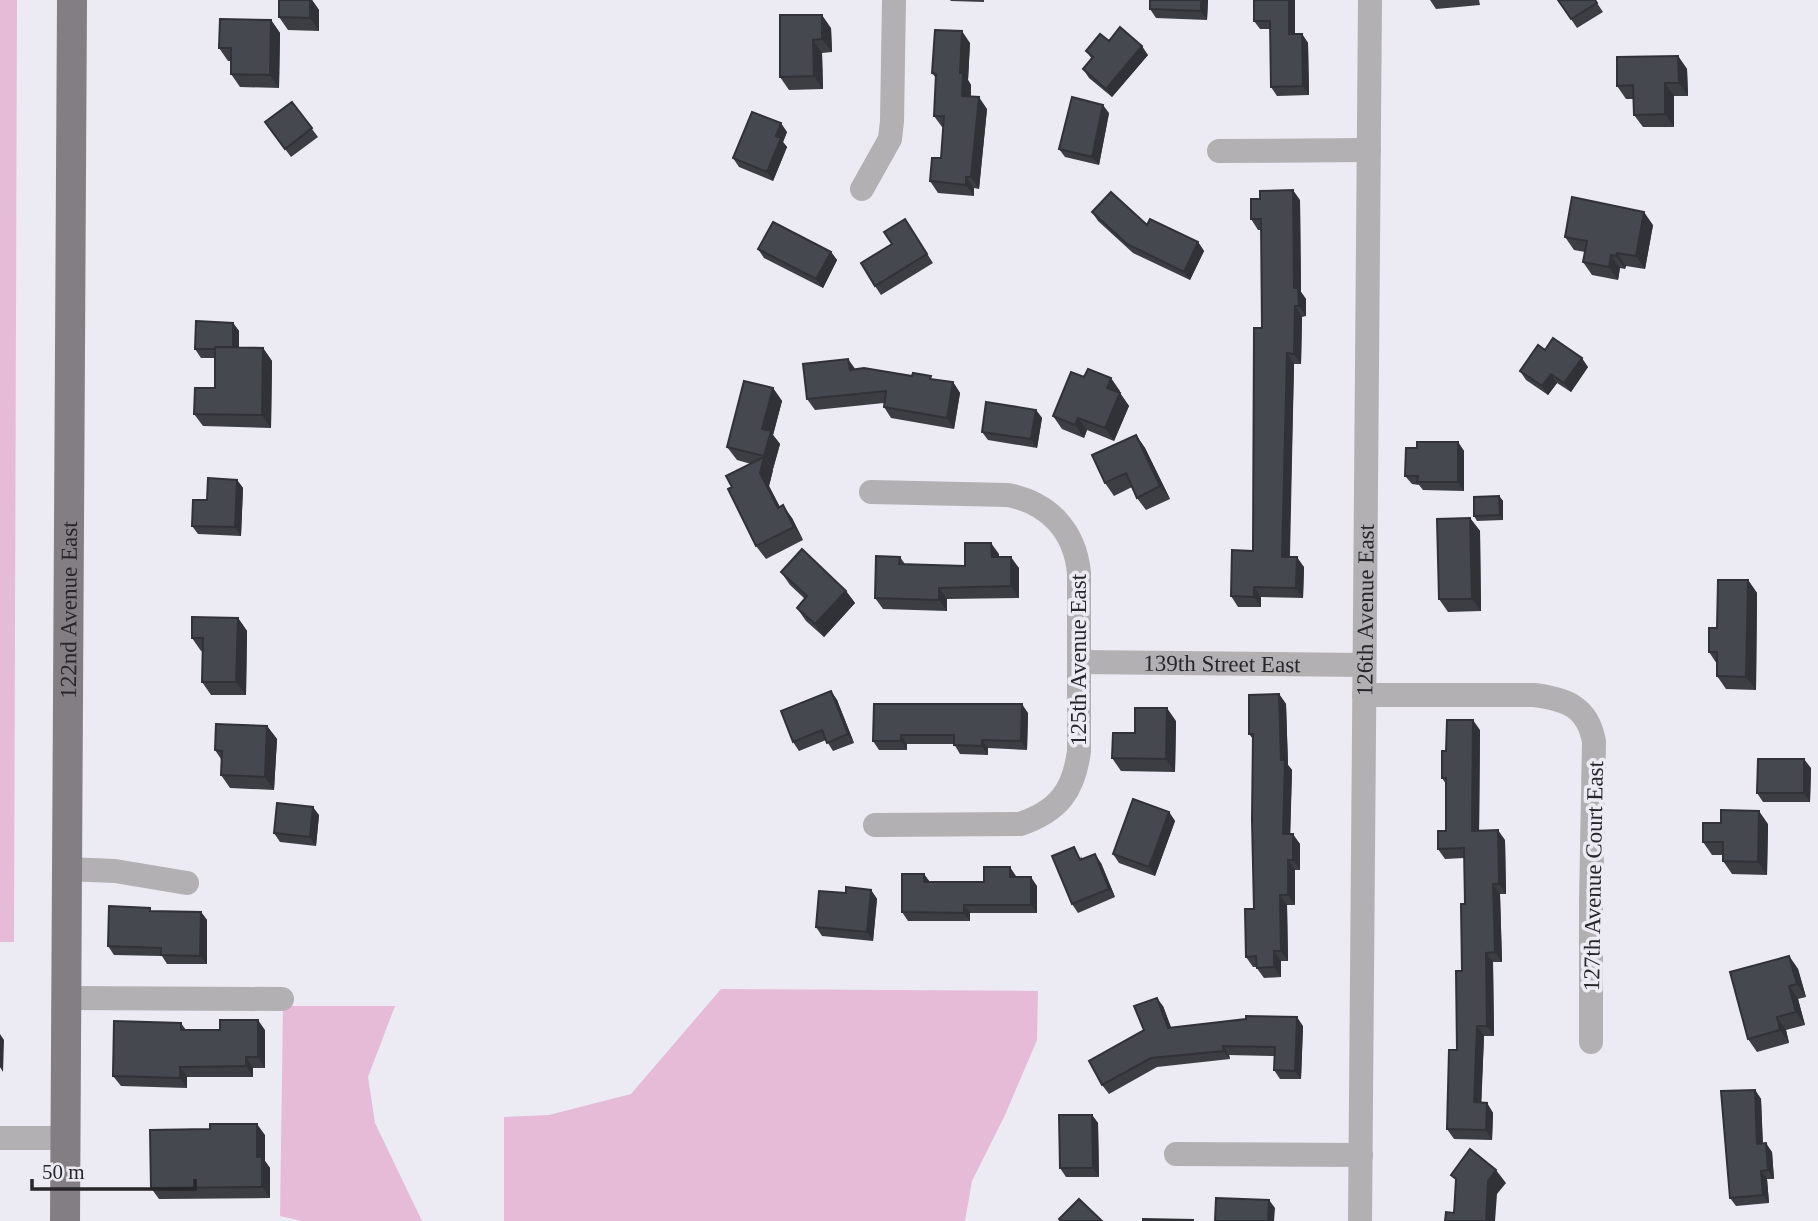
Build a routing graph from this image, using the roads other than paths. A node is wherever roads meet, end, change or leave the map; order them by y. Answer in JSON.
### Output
{"nodes":[{"id":1,"x":72,"y":0,"type":"edge"},
{"id":2,"x":894,"y":0,"type":"edge"},
{"id":3,"x":1370,"y":0,"type":"edge"},
{"id":4,"x":1369,"y":150,"type":"junction"},
{"id":5,"x":1219,"y":151,"type":"dead end"},
{"id":6,"x":862,"y":189,"type":"dead end"},
{"id":7,"x":871,"y":492,"type":"dead end"},
{"id":8,"x":1080,"y":662,"type":"junction"},
{"id":9,"x":1364,"y":665,"type":"junction"},
{"id":10,"x":1364,"y":695,"type":"junction"},
{"id":11,"x":875,"y":825,"type":"dead end"},
{"id":12,"x":67,"y":869,"type":"junction"},
{"id":13,"x":187,"y":883,"type":"dead end"},
{"id":14,"x":66,"y":998,"type":"junction"},
{"id":15,"x":282,"y":999,"type":"dead end"},
{"id":16,"x":1591,"y":1042,"type":"dead end"},
{"id":17,"x":0,"y":1138,"type":"edge"},
{"id":18,"x":65,"y":1138,"type":"junction"},
{"id":19,"x":1176,"y":1154,"type":"dead end"},
{"id":20,"x":1361,"y":1155,"type":"junction"},
{"id":21,"x":65,"y":1221,"type":"edge"},
{"id":22,"x":1360,"y":1221,"type":"edge"}],
"edges":[{"from":1,"to":12,"type":"main road","name":"122nd Avenue East"},
{"from":2,"to":6,"type":"street"},
{"from":3,"to":4,"type":"street","name":"126th Avenue East"},
{"from":4,"to":5,"type":"street"},
{"from":4,"to":9,"type":"street","name":"126th Avenue East"},
{"from":7,"to":8,"type":"street","name":"125th Avenue East"},
{"from":8,"to":9,"type":"street","name":"139th Street East"},
{"from":8,"to":11,"type":"street","name":"125th Avenue East"},
{"from":9,"to":10,"type":"street","name":"126th Avenue East"},
{"from":10,"to":16,"type":"street","name":"127th Avenue Court East"},
{"from":10,"to":20,"type":"street","name":"126th Avenue East"},
{"from":12,"to":13,"type":"street"},
{"from":12,"to":14,"type":"main road","name":"122nd Avenue East"},
{"from":14,"to":15,"type":"street"},
{"from":14,"to":18,"type":"main road","name":"122nd Avenue East"},
{"from":17,"to":18,"type":"street"},
{"from":18,"to":21,"type":"main road","name":"122nd Avenue East"},
{"from":19,"to":20,"type":"street"},
{"from":20,"to":22,"type":"street","name":"126th Avenue East"}]}
